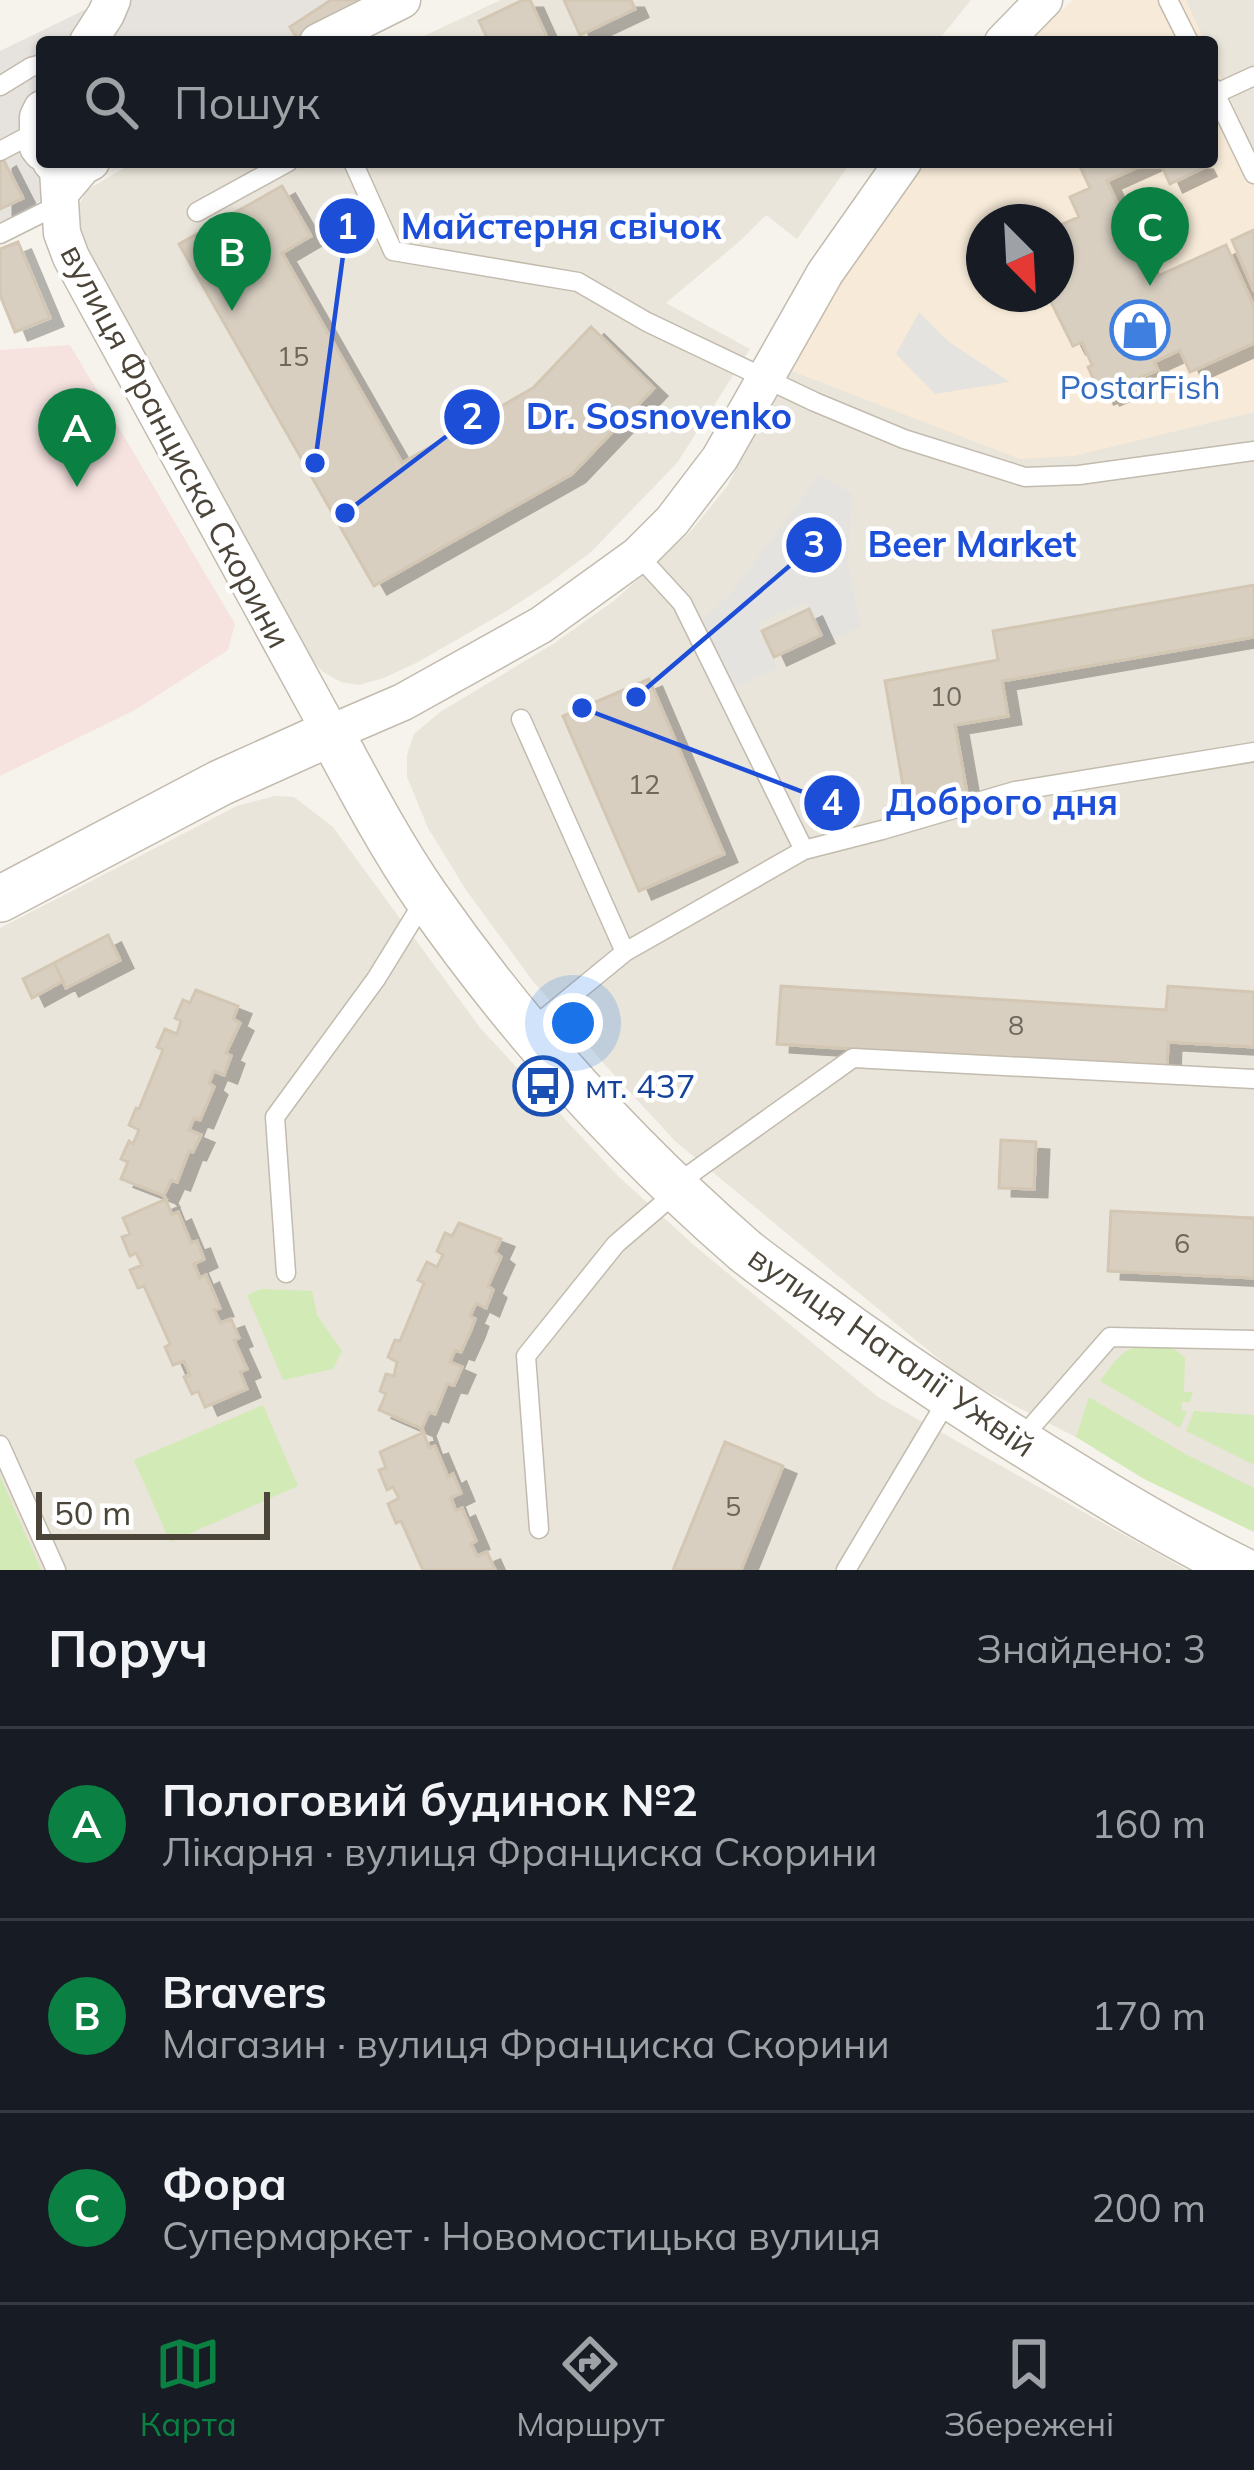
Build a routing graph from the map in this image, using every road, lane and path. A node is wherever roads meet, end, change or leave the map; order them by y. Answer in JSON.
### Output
{"nodes":[{"id":1,"x":112,"y":0,"type":"edge"},
{"id":2,"x":402,"y":0,"type":"edge"},
{"id":3,"x":1044,"y":0,"type":"edge"},
{"id":4,"x":1168,"y":0,"type":"edge"},
{"id":5,"x":92,"y":36,"type":"edge"},
{"id":6,"x":330,"y":36,"type":"edge"},
{"id":7,"x":1009,"y":36,"type":"edge"},
{"id":8,"x":1186,"y":36,"type":"edge"},
{"id":9,"x":36,"y":66,"type":"edge"},
{"id":10,"x":1254,"y":76,"type":"edge"},
{"id":11,"x":0,"y":86,"type":"edge"},
{"id":12,"x":1218,"y":89,"type":"edge"},
{"id":13,"x":1218,"y":98,"type":"edge"},
{"id":14,"x":0,"y":151,"type":"edge"},
{"id":15,"x":36,"y":157,"type":"edge"},
{"id":16,"x":43,"y":168,"type":"edge"},
{"id":17,"x":51,"y":168,"type":"edge"},
{"id":18,"x":277,"y":168,"type":"edge"},
{"id":19,"x":356,"y":168,"type":"edge"},
{"id":20,"x":899,"y":168,"type":"edge"},
{"id":21,"x":1254,"y":174,"type":"edge"},
{"id":22,"x":197,"y":212,"type":"dead end"},
{"id":23,"x":0,"y":234,"type":"edge"},
{"id":24,"x":766,"y":379,"type":"junction"},
{"id":25,"x":1254,"y":451,"type":"edge"},
{"id":26,"x":638,"y":556,"type":"junction"},
{"id":27,"x":521,"y":719,"type":"dead end"},
{"id":28,"x":331,"y":733,"type":"junction"},
{"id":29,"x":1254,"y":752,"type":"edge"},
{"id":30,"x":805,"y":850,"type":"junction"},
{"id":31,"x":426,"y":897,"type":"junction"},
{"id":32,"x":0,"y":899,"type":"edge"},
{"id":33,"x":625,"y":952,"type":"junction"},
{"id":34,"x":530,"y":1030,"type":"junction"},
{"id":35,"x":1254,"y":1079,"type":"edge"},
{"id":36,"x":677,"y":1187,"type":"junction"},
{"id":37,"x":286,"y":1273,"type":"dead end"},
{"id":38,"x":1254,"y":1340,"type":"edge"},
{"id":39,"x":950,"y":1396,"type":"junction"},
{"id":40,"x":1018,"y":1441,"type":"junction"},
{"id":41,"x":0,"y":1445,"type":"edge"},
{"id":42,"x":538,"y":1529,"type":"dead end"},
{"id":43,"x":1219,"y":1565,"type":"edge"},
{"id":44,"x":56,"y":1570,"type":"edge"},
{"id":45,"x":846,"y":1570,"type":"edge"}],
"edges":[{"from":1,"to":5,"type":"street"},
{"from":2,"to":6,"type":"street"},
{"from":3,"to":7,"type":"street"},
{"from":4,"to":8,"type":"lane"},
{"from":9,"to":11,"type":"lane"},
{"from":10,"to":12,"type":"lane"},
{"from":13,"to":21,"type":"lane"},
{"from":14,"to":15,"type":"lane"},
{"from":16,"to":23,"type":"lane"},
{"from":17,"to":28,"type":"street","name":"вулиця Франциска Скорини"},
{"from":18,"to":22,"type":"lane"},
{"from":19,"to":24,"type":"lane"},
{"from":20,"to":24,"type":"street"},
{"from":24,"to":25,"type":"lane"},
{"from":24,"to":26,"type":"street"},
{"from":26,"to":28,"type":"street"},
{"from":26,"to":30,"type":"lane"},
{"from":27,"to":33,"type":"lane"},
{"from":28,"to":31,"type":"street","name":"вулиця Наталії Ужвій"},
{"from":28,"to":32,"type":"street"},
{"from":29,"to":30,"type":"lane"},
{"from":30,"to":33,"type":"lane"},
{"from":31,"to":34,"type":"street","name":"вулиця Наталії Ужвій"},
{"from":31,"to":37,"type":"lane"},
{"from":33,"to":34,"type":"lane"},
{"from":34,"to":36,"type":"street","name":"вулиця Наталії Ужвій"},
{"from":35,"to":36,"type":"lane"},
{"from":36,"to":39,"type":"street","name":"вулиця Наталії Ужвій"},
{"from":36,"to":42,"type":"lane"},
{"from":38,"to":40,"type":"lane"},
{"from":39,"to":40,"type":"street","name":"вулиця Наталії Ужвій"},
{"from":39,"to":45,"type":"lane"},
{"from":40,"to":43,"type":"street","name":"вулиця Наталії Ужвій"},
{"from":41,"to":44,"type":"lane"}]}
